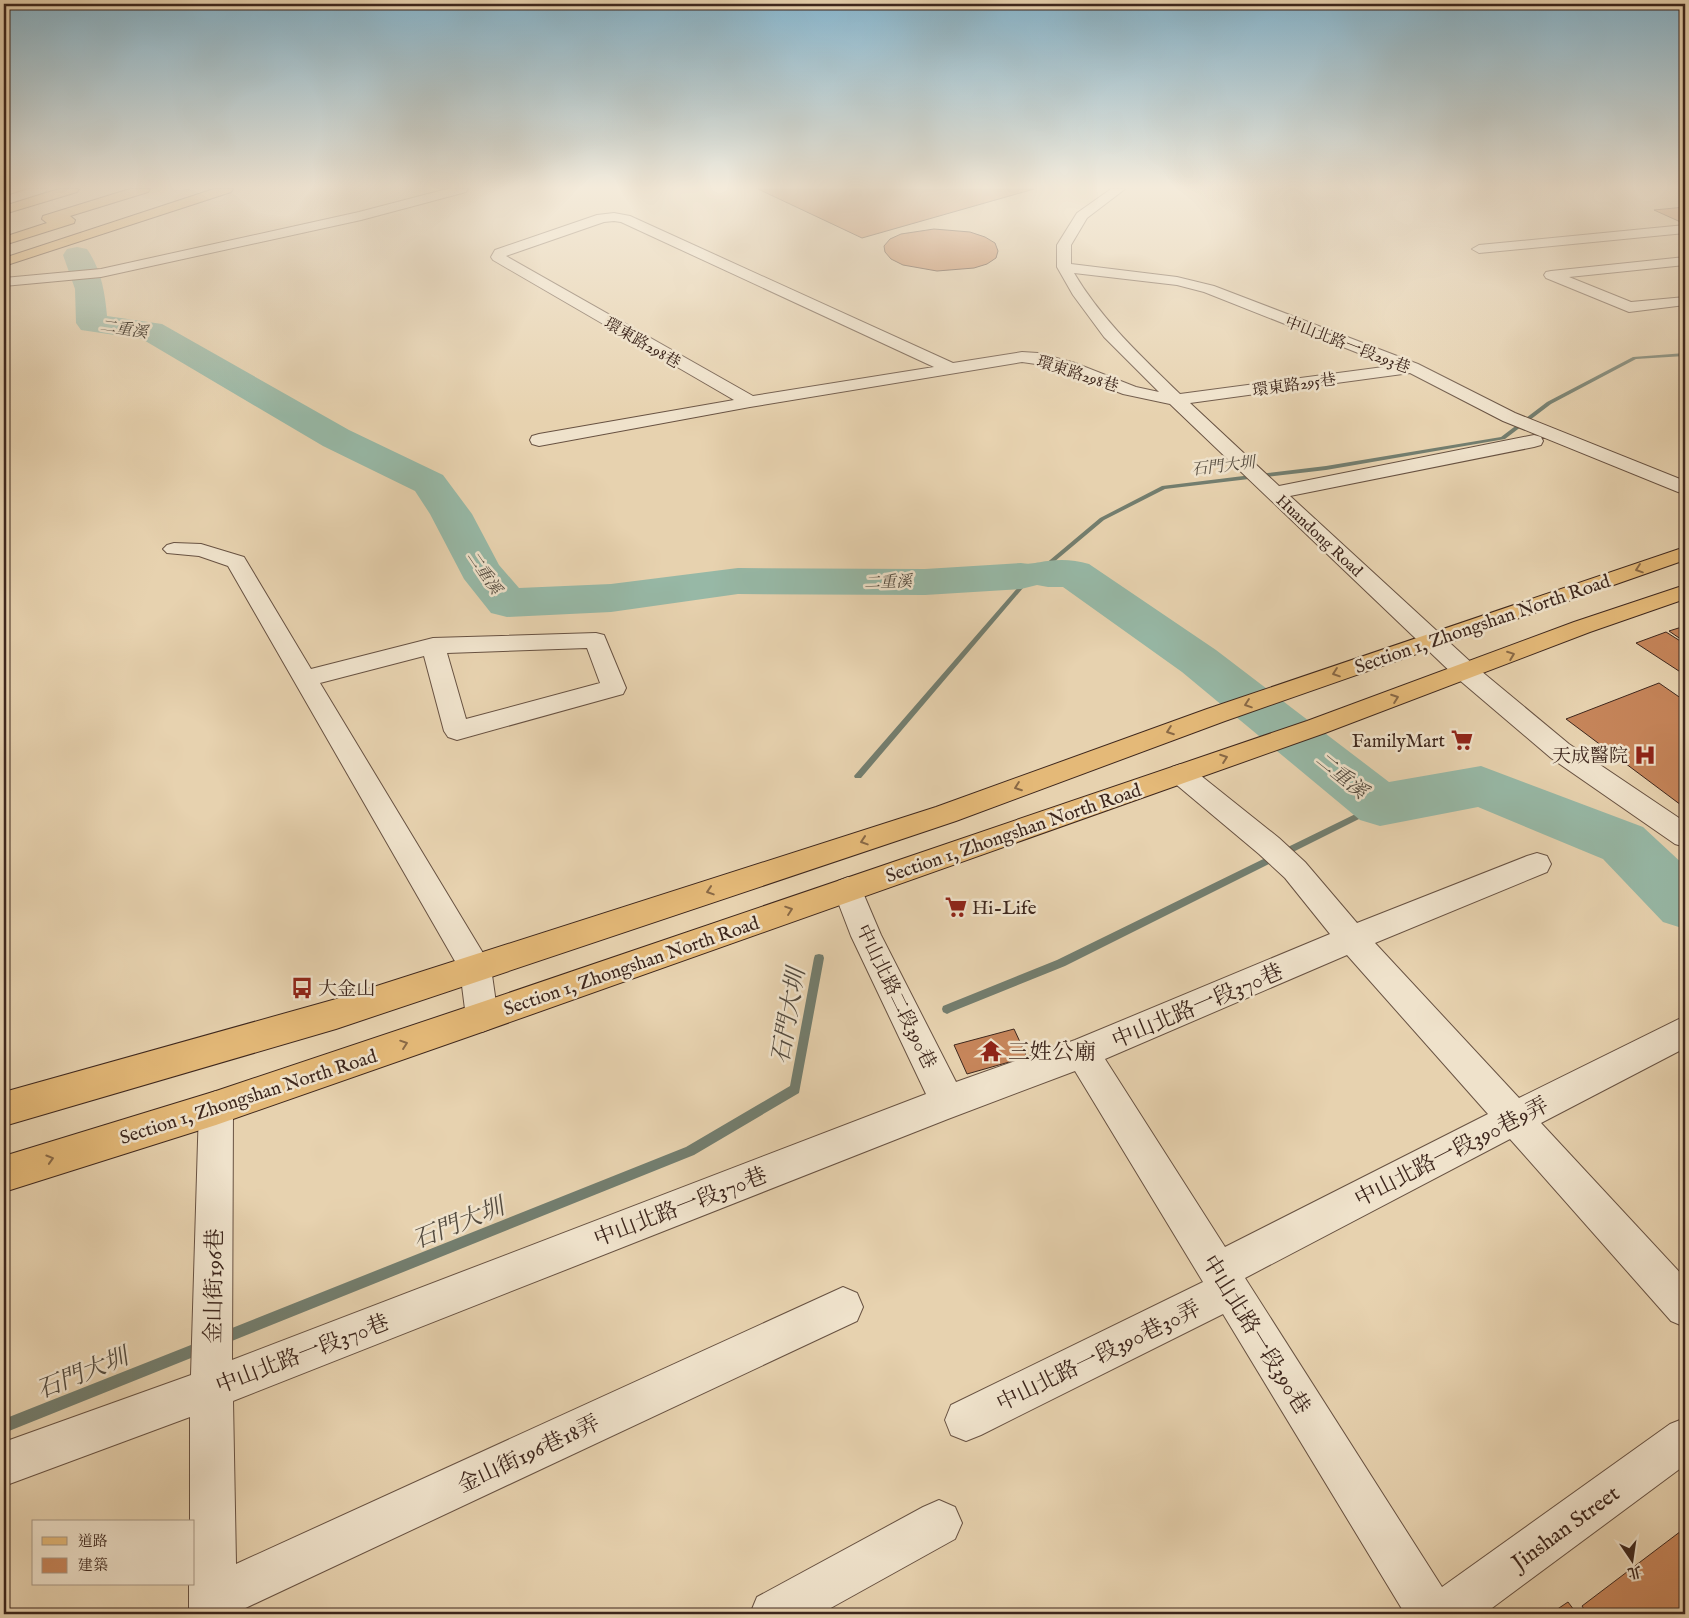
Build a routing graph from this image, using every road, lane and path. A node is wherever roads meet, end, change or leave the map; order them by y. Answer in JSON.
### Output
{"nodes":[{"id":1,"x":137,"y":265,"type":"edge"},
{"id":2,"x":508,"y":265,"type":"edge"},
{"id":3,"x":724,"y":265,"type":"edge"},
{"id":4,"x":1651,"y":265,"type":"edge"},
{"id":5,"x":1064,"y":267,"type":"joint"},
{"id":6,"x":4,"y":282,"type":"edge"},
{"id":7,"x":1685,"y":301,"type":"edge"},
{"id":8,"x":950,"y":368,"type":"junction"},
{"id":9,"x":1412,"y":368,"type":"junction"},
{"id":10,"x":1176,"y":400,"type":"junction"},
{"id":11,"x":750,"y":402,"type":"junction"},
{"id":12,"x":1539,"y":436,"type":"junction"},
{"id":13,"x":539,"y":440,"type":"dead end"},
{"id":14,"x":1270,"y":488,"type":"junction"},
{"id":15,"x":1685,"y":488,"type":"edge"},
{"id":16,"x":174,"y":549,"type":"dead end"},
{"id":17,"x":1685,"y":553,"type":"edge"},
{"id":18,"x":1685,"y":592,"type":"edge"},
{"id":19,"x":1432,"y":640,"type":"junction"},
{"id":20,"x":433,"y":646,"type":"junction"},
{"id":21,"x":1466,"y":672,"type":"junction"},
{"id":22,"x":304,"y":679,"type":"junction"},
{"id":23,"x":1182,"y":774,"type":"junction"},
{"id":24,"x":1685,"y":836,"type":"edge"},
{"id":25,"x":1537,"y":864,"type":"dead end"},
{"id":26,"x":848,"y":889,"type":"junction"},
{"id":27,"x":1352,"y":939,"type":"junction"},
{"id":28,"x":475,"y":968,"type":"junction"},
{"id":29,"x":482,"y":1018,"type":"junction"},
{"id":30,"x":1685,"y":1031,"type":"edge"},
{"id":31,"x":1082,"y":1053,"type":"junction"},
{"id":32,"x":948,"y":1102,"type":"junction"},
{"id":33,"x":216,"y":1108,"type":"junction"},
{"id":34,"x":4,"y":1109,"type":"edge"},
{"id":35,"x":1515,"y":1118,"type":"junction"},
{"id":36,"x":4,"y":1174,"type":"edge"},
{"id":37,"x":1224,"y":1281,"type":"junction"},
{"id":38,"x":843,"y":1307,"type":"dead end"},
{"id":39,"x":1685,"y":1307,"type":"edge"},
{"id":40,"x":212,"y":1380,"type":"junction"},
{"id":41,"x":966,"y":1420,"type":"dead end"},
{"id":42,"x":1685,"y":1439,"type":"edge"},
{"id":43,"x":4,"y":1464,"type":"edge"},
{"id":44,"x":939,"y":1524,"type":"dead end"},
{"id":45,"x":213,"y":1607,"type":"edge"},
{"id":46,"x":774,"y":1614,"type":"edge"},
{"id":47,"x":1432,"y":1614,"type":"edge"},
{"id":48,"x":1445,"y":1614,"type":"edge"}],
"edges":[{"from":1,"to":6,"type":"street"},
{"from":2,"to":11,"type":"street","name":"環東路298巷"},
{"from":3,"to":8,"type":"street","name":"環東路298巷"},
{"from":4,"to":7,"type":"street"},
{"from":5,"to":9,"type":"street","name":"中山北路一段293巷"},
{"from":5,"to":10,"type":"street","name":"Huandong Road"},
{"from":8,"to":10,"type":"street","name":"環東路298巷"},
{"from":8,"to":11,"type":"street","name":"環東路298巷"},
{"from":9,"to":10,"type":"street","name":"環東路295巷"},
{"from":9,"to":12,"type":"street","name":"中山北路一段293巷"},
{"from":10,"to":14,"type":"street","name":"Huandong Road"},
{"from":11,"to":13,"type":"street","name":"環東路298巷"},
{"from":12,"to":14,"type":"street"},
{"from":12,"to":15,"type":"street","name":"中山北路一段293巷"},
{"from":14,"to":19,"type":"street","name":"Huandong Road"},
{"from":16,"to":22,"type":"street"},
{"from":17,"to":19,"type":"main road","name":"Section 1, Zhongshan North Road","one_way":true},
{"from":21,"to":18,"type":"main road","name":"Section 1, Zhongshan North Road","one_way":true},
{"from":19,"to":21,"type":"street","name":"Huandong Road"},
{"from":19,"to":28,"type":"main road","name":"Section 1, Zhongshan North Road","one_way":true},
{"from":20,"to":20,"type":"street"},
{"from":20,"to":22,"type":"street"},
{"from":23,"to":21,"type":"main road","name":"Section 1, Zhongshan North Road","one_way":true},
{"from":21,"to":24,"type":"street","name":"Huandong Road"},
{"from":22,"to":28,"type":"street"},
{"from":23,"to":26,"type":"main road","name":"Section 1, Zhongshan North Road"},
{"from":23,"to":27,"type":"street"},
{"from":25,"to":27,"type":"street","name":"中山北路一段370巷"},
{"from":29,"to":26,"type":"main road","name":"Section 1, Zhongshan North Road","one_way":true},
{"from":26,"to":32,"type":"street","name":"中山北路二段390巷"},
{"from":27,"to":31,"type":"street","name":"中山北路一段370巷"},
{"from":27,"to":35,"type":"street"},
{"from":28,"to":29,"type":"street"},
{"from":28,"to":34,"type":"main road","name":"Section 1, Zhongshan North Road"},
{"from":33,"to":29,"type":"main road","name":"Section 1, Zhongshan North Road","one_way":true},
{"from":30,"to":35,"type":"street","name":"中山北路一段390巷9弄"},
{"from":31,"to":32,"type":"street","name":"中山北路一段370巷"},
{"from":31,"to":37,"type":"street","name":"中山北路一段390巷"},
{"from":32,"to":40,"type":"street","name":"中山北路一段370巷"},
{"from":36,"to":33,"type":"main road","name":"Section 1, Zhongshan North Road","one_way":true},
{"from":33,"to":40,"type":"street","name":"金山街196巷"},
{"from":35,"to":37,"type":"street","name":"中山北路一段390巷9弄"},
{"from":35,"to":39,"type":"street"},
{"from":37,"to":41,"type":"street","name":"中山北路一段390巷30弄"},
{"from":37,"to":47,"type":"street","name":"中山北路一段390巷"},
{"from":38,"to":45,"type":"street","name":"金山街196巷18弄"},
{"from":40,"to":43,"type":"street","name":"中山北路一段370巷"},
{"from":40,"to":45,"type":"street","name":"金山街196巷"},
{"from":42,"to":48,"type":"street","name":"Jinshan Street"},
{"from":44,"to":46,"type":"street"}]}
